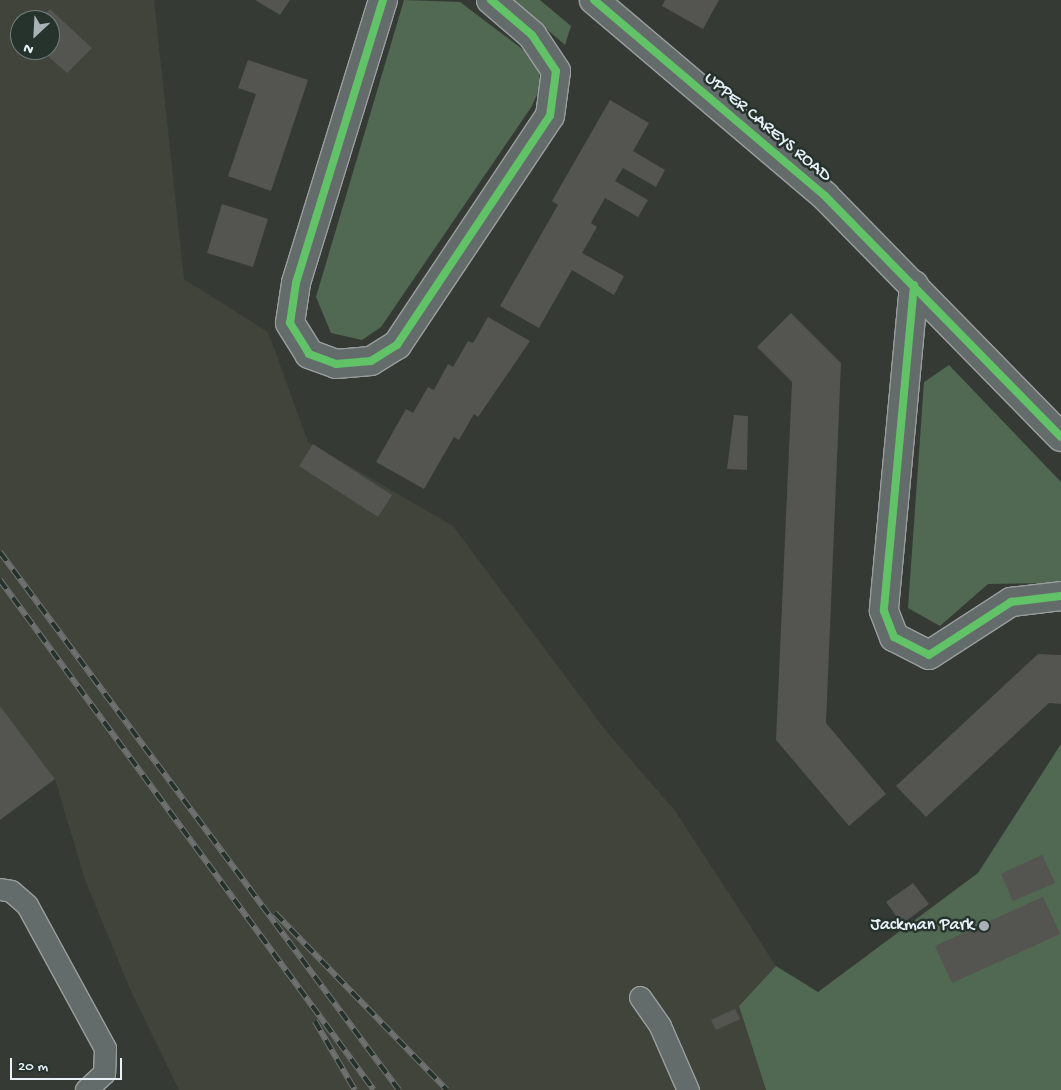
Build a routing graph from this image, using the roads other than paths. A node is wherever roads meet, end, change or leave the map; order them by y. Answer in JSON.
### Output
{"nodes":[{"id":1,"x":383,"y":0,"type":"edge"},
{"id":2,"x":491,"y":0,"type":"edge"},
{"id":3,"x":594,"y":0,"type":"edge"},
{"id":4,"x":914,"y":285,"type":"junction"},
{"id":5,"x":1061,"y":437,"type":"edge"},
{"id":6,"x":1061,"y":596,"type":"edge"},
{"id":7,"x":0,"y":889,"type":"edge"},
{"id":8,"x":640,"y":997,"type":"dead end"},
{"id":9,"x":86,"y":1090,"type":"edge"},
{"id":10,"x":688,"y":1090,"type":"edge"}],
"edges":[{"from":1,"to":2,"type":"street"},
{"from":3,"to":4,"type":"street","name":"UPPER CAREYS ROAD"},
{"from":4,"to":5,"type":"street","name":"UPPER CAREYS ROAD"},
{"from":4,"to":6,"type":"street"},
{"from":7,"to":9,"type":"lane"},
{"from":8,"to":10,"type":"lane"}]}
